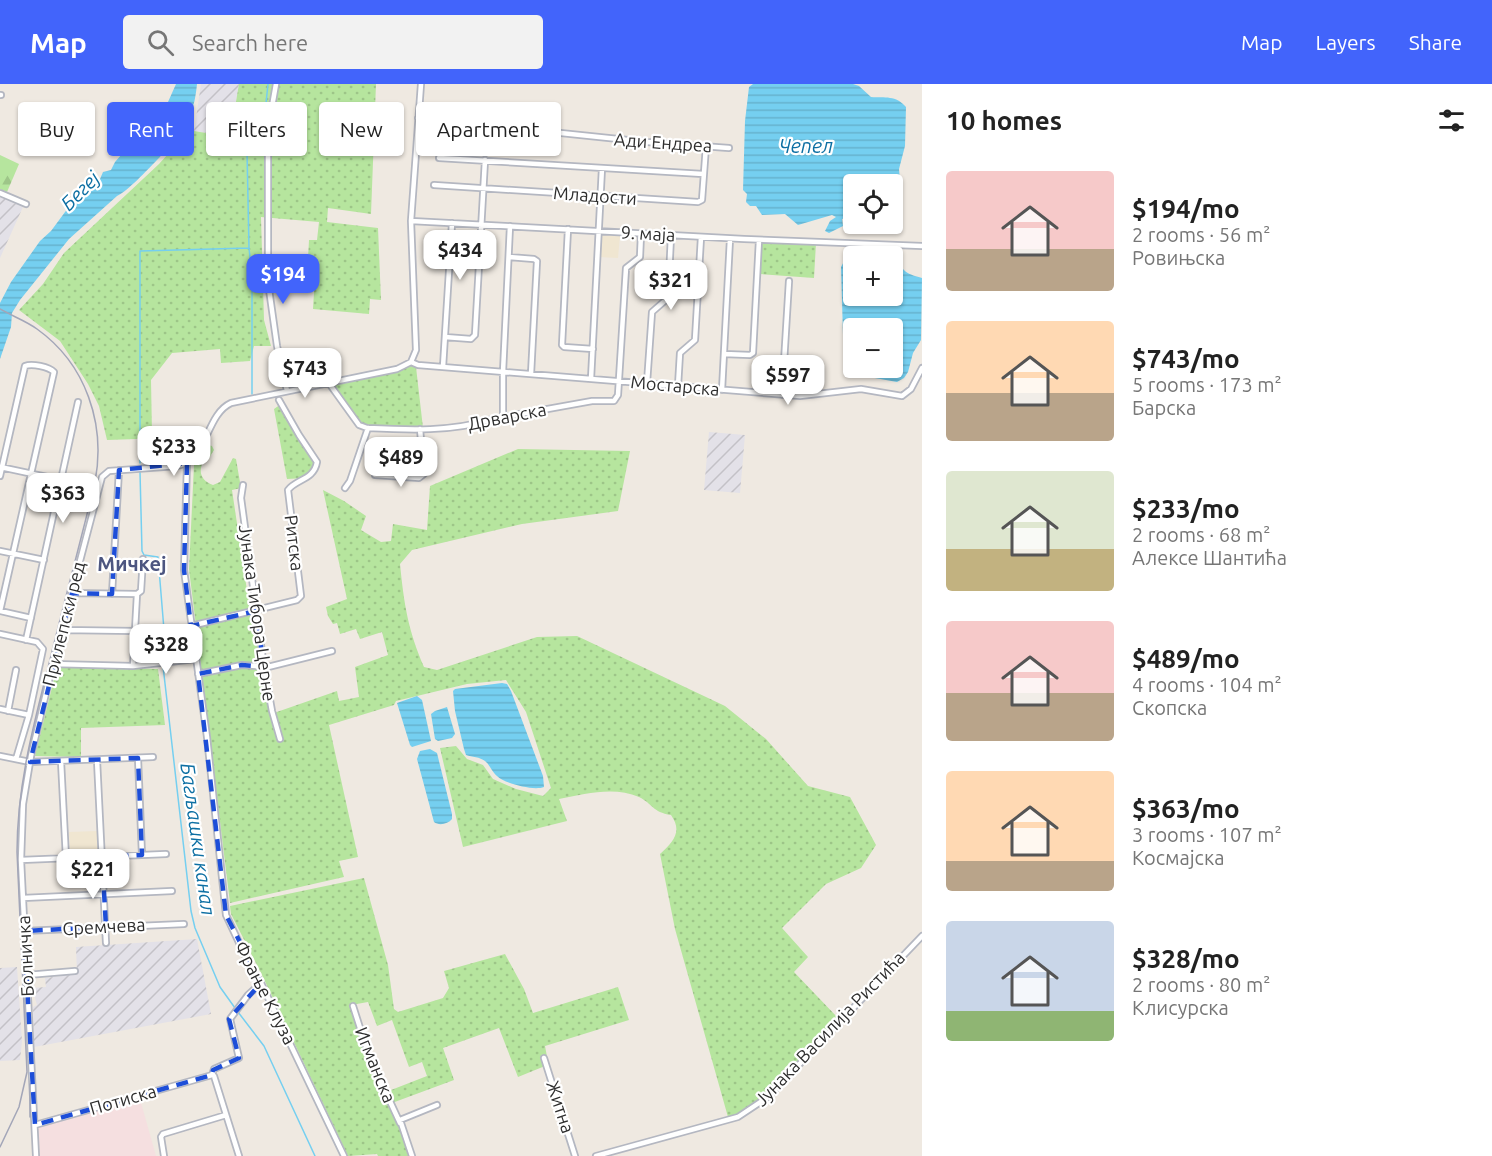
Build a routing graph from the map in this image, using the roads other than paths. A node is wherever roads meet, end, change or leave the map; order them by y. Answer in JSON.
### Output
{"nodes":[{"id":1,"x":276,"y":84,"type":"edge"},
{"id":2,"x":421,"y":84,"type":"edge"},
{"id":3,"x":419,"y":102,"type":"edge"},
{"id":4,"x":561,"y":133,"type":"edge"},
{"id":5,"x":706,"y":146,"type":"junction"},
{"id":6,"x":416,"y":147,"type":"edge"},
{"id":7,"x":729,"y":148,"type":"dead end"},
{"id":8,"x":439,"y":158,"type":"dead end"},
{"id":9,"x":485,"y":160,"type":"junction"},
{"id":10,"x":602,"y":168,"type":"junction"},
{"id":11,"x":703,"y":174,"type":"junction"},
{"id":12,"x":434,"y":185,"type":"dead end"},
{"id":13,"x":483,"y":188,"type":"junction"},
{"id":14,"x":0,"y":193,"type":"edge"},
{"id":15,"x":600,"y":196,"type":"junction"},
{"id":16,"x":26,"y":204,"type":"dead end"},
{"id":17,"x":411,"y":221,"type":"junction"},
{"id":18,"x":452,"y":223,"type":"junction"},
{"id":19,"x":482,"y":225,"type":"junction"},
{"id":20,"x":510,"y":226,"type":"junction"},
{"id":21,"x":568,"y":230,"type":"junction"},
{"id":22,"x":598,"y":231,"type":"junction"},
{"id":23,"x":641,"y":234,"type":"junction"},
{"id":24,"x":671,"y":236,"type":"junction"},
{"id":25,"x":701,"y":237,"type":"junction"},
{"id":26,"x":730,"y":239,"type":"junction"},
{"id":27,"x":759,"y":240,"type":"junction"},
{"id":28,"x":922,"y":246,"type":"edge"},
{"id":29,"x":509,"y":257,"type":"junction"},
{"id":30,"x":789,"y":281,"type":"dead end"},
{"id":31,"x":445,"y":337,"type":"junction"},
{"id":32,"x":592,"y":349,"type":"junction"},
{"id":33,"x":724,"y":354,"type":"junction"},
{"id":34,"x":411,"y":362,"type":"junction"},
{"id":35,"x":443,"y":367,"type":"junction"},
{"id":36,"x":922,"y":368,"type":"edge"},
{"id":37,"x":503,"y":372,"type":"junction"},
{"id":38,"x":531,"y":374,"type":"junction"},
{"id":39,"x":591,"y":379,"type":"junction"},
{"id":40,"x":619,"y":381,"type":"junction"},
{"id":41,"x":328,"y":382,"type":"junction"},
{"id":42,"x":647,"y":383,"type":"junction"},
{"id":43,"x":678,"y":386,"type":"junction"},
{"id":44,"x":722,"y":390,"type":"junction"},
{"id":45,"x":287,"y":391,"type":"junction"},
{"id":46,"x":782,"y":395,"type":"junction"},
{"id":47,"x":279,"y":400,"type":"dead end"},
{"id":48,"x":78,"y":402,"type":"dead end"},
{"id":49,"x":503,"y":417,"type":"junction"},
{"id":50,"x":368,"y":428,"type":"junction"},
{"id":51,"x":420,"y":429,"type":"junction"},
{"id":52,"x":187,"y":463,"type":"junction"},
{"id":53,"x":1,"y":467,"type":"edge"},
{"id":54,"x":119,"y":470,"type":"junction"},
{"id":55,"x":31,"y":474,"type":"junction"},
{"id":56,"x":375,"y":475,"type":"dead end"},
{"id":57,"x":0,"y":476,"type":"edge"},
{"id":58,"x":61,"y":480,"type":"junction"},
{"id":59,"x":243,"y":485,"type":"dead end"},
{"id":60,"x":345,"y":488,"type":"dead end"},
{"id":61,"x":0,"y":551,"type":"edge"},
{"id":62,"x":13,"y":554,"type":"junction"},
{"id":63,"x":142,"y":559,"type":"dead end"},
{"id":64,"x":44,"y":560,"type":"junction"},
{"id":65,"x":72,"y":593,"type":"junction"},
{"id":66,"x":112,"y":594,"type":"junction"},
{"id":67,"x":137,"y":594,"type":"junction"},
{"id":68,"x":0,"y":611,"type":"edge"},
{"id":69,"x":256,"y":611,"type":"junction"},
{"id":70,"x":31,"y":618,"type":"junction"},
{"id":71,"x":191,"y":626,"type":"junction"},
{"id":72,"x":62,"y":630,"type":"junction"},
{"id":73,"x":136,"y":631,"type":"junction"},
{"id":74,"x":0,"y":634,"type":"edge"},
{"id":75,"x":26,"y":640,"type":"junction"},
{"id":76,"x":332,"y":651,"type":"dead end"},
{"id":77,"x":196,"y":659,"type":"junction"},
{"id":78,"x":53,"y":664,"type":"junction"},
{"id":79,"x":133,"y":666,"type":"junction"},
{"id":80,"x":264,"y":667,"type":"junction"},
{"id":81,"x":16,"y":670,"type":"dead end"},
{"id":82,"x":198,"y":674,"type":"junction"},
{"id":83,"x":0,"y":709,"type":"edge"},
{"id":84,"x":8,"y":711,"type":"junction"},
{"id":85,"x":29,"y":715,"type":"junction"},
{"id":86,"x":280,"y":739,"type":"dead end"},
{"id":87,"x":0,"y":756,"type":"edge"},
{"id":88,"x":153,"y":757,"type":"dead end"},
{"id":89,"x":138,"y":758,"type":"junction"},
{"id":90,"x":16,"y":759,"type":"junction"},
{"id":91,"x":31,"y":759,"type":"junction"},
{"id":92,"x":98,"y":759,"type":"junction"},
{"id":93,"x":61,"y":761,"type":"junction"},
{"id":94,"x":166,"y":854,"type":"dead end"},
{"id":95,"x":142,"y":855,"type":"junction"},
{"id":96,"x":102,"y":856,"type":"junction"},
{"id":97,"x":66,"y":858,"type":"junction"},
{"id":98,"x":21,"y":860,"type":"junction"},
{"id":99,"x":172,"y":891,"type":"dead end"},
{"id":100,"x":104,"y":894,"type":"junction"},
{"id":101,"x":23,"y":898,"type":"junction"},
{"id":102,"x":184,"y":924,"type":"dead end"},
{"id":103,"x":106,"y":927,"type":"junction"},
{"id":104,"x":24,"y":931,"type":"junction"},
{"id":105,"x":922,"y":936,"type":"edge"},
{"id":106,"x":106,"y":943,"type":"dead end"},
{"id":107,"x":75,"y":971,"type":"dead end"},
{"id":108,"x":27,"y":975,"type":"junction"},
{"id":109,"x":261,"y":983,"type":"junction"},
{"id":110,"x":353,"y":1006,"type":"dead end"},
{"id":111,"x":544,"y":1058,"type":"dead end"},
{"id":112,"x":212,"y":1075,"type":"junction"},
{"id":113,"x":437,"y":1105,"type":"dead end"},
{"id":114,"x":226,"y":1115,"type":"junction"},
{"id":115,"x":400,"y":1123,"type":"junction"},
{"id":116,"x":35,"y":1125,"type":"junction"},
{"id":117,"x":36,"y":1156,"type":"edge"},
{"id":118,"x":164,"y":1156,"type":"edge"},
{"id":119,"x":239,"y":1156,"type":"edge"},
{"id":120,"x":344,"y":1156,"type":"edge"},
{"id":121,"x":412,"y":1156,"type":"edge"},
{"id":122,"x":575,"y":1156,"type":"edge"},
{"id":123,"x":596,"y":1156,"type":"edge"}],
"edges":[{"from":1,"to":45,"type":"street"},
{"from":2,"to":3,"type":"street"},
{"from":4,"to":5,"type":"street","name":"Ади Ендреа"},
{"from":5,"to":7,"type":"street","name":"Ади Ендреа"},
{"from":5,"to":11,"type":"street","name":"Младости"},
{"from":6,"to":17,"type":"street"},
{"from":8,"to":9,"type":"street"},
{"from":9,"to":10,"type":"street"},
{"from":9,"to":13,"type":"street"},
{"from":10,"to":11,"type":"street"},
{"from":10,"to":15,"type":"street"},
{"from":11,"to":15,"type":"street","name":"Младости"},
{"from":12,"to":13,"type":"street","name":"Младости"},
{"from":13,"to":15,"type":"street","name":"Младости"},
{"from":13,"to":19,"type":"street"},
{"from":14,"to":16,"type":"street"},
{"from":15,"to":22,"type":"street"},
{"from":17,"to":18,"type":"street","name":"9. маја"},
{"from":17,"to":34,"type":"street"},
{"from":18,"to":19,"type":"street","name":"9. маја"},
{"from":18,"to":31,"type":"street"},
{"from":19,"to":20,"type":"street","name":"9. маја"},
{"from":19,"to":31,"type":"street"},
{"from":20,"to":21,"type":"street","name":"9. маја"},
{"from":20,"to":29,"type":"street"},
{"from":21,"to":22,"type":"street","name":"9. маја"},
{"from":21,"to":32,"type":"street"},
{"from":22,"to":23,"type":"street","name":"9. маја"},
{"from":22,"to":32,"type":"street"},
{"from":23,"to":24,"type":"street","name":"9. маја"},
{"from":23,"to":40,"type":"street"},
{"from":24,"to":25,"type":"street","name":"9. маја"},
{"from":24,"to":42,"type":"street"},
{"from":25,"to":26,"type":"street","name":"9. маја"},
{"from":25,"to":43,"type":"street"},
{"from":26,"to":27,"type":"street","name":"9. маја"},
{"from":26,"to":33,"type":"street"},
{"from":27,"to":28,"type":"street","name":"9. маја"},
{"from":27,"to":33,"type":"street"},
{"from":29,"to":37,"type":"street"},
{"from":29,"to":38,"type":"street"},
{"from":30,"to":46,"type":"street"},
{"from":31,"to":35,"type":"street"},
{"from":32,"to":39,"type":"street"},
{"from":33,"to":44,"type":"street"},
{"from":34,"to":35,"type":"street","name":"Мостарска"},
{"from":34,"to":41,"type":"street"},
{"from":35,"to":37,"type":"street","name":"Мостарска"},
{"from":36,"to":46,"type":"street","name":"Мостарска"},
{"from":37,"to":38,"type":"street","name":"Мостарска"},
{"from":37,"to":49,"type":"street"},
{"from":38,"to":39,"type":"street","name":"Мостарска"},
{"from":39,"to":40,"type":"street","name":"Мостарска"},
{"from":40,"to":42,"type":"street","name":"Мостарска"},
{"from":40,"to":49,"type":"street","name":"Дрварска"},
{"from":41,"to":45,"type":"street"},
{"from":41,"to":50,"type":"street"},
{"from":42,"to":43,"type":"street","name":"Мостарска"},
{"from":43,"to":44,"type":"street","name":"Мостарска"},
{"from":44,"to":46,"type":"street","name":"Мостарска"},
{"from":45,"to":52,"type":"street"},
{"from":47,"to":69,"type":"street","name":"Ритска"},
{"from":48,"to":58,"type":"street"},
{"from":49,"to":51,"type":"street","name":"Дрварска"},
{"from":50,"to":51,"type":"street","name":"Дрварска"},
{"from":50,"to":60,"type":"street"},
{"from":51,"to":56,"type":"street"},
{"from":52,"to":54,"type":"street"},
{"from":52,"to":71,"type":"street","name":"Фрање Клуза"},
{"from":53,"to":55,"type":"street"},
{"from":53,"to":55,"type":"street"},
{"from":53,"to":57,"type":"street"},
{"from":54,"to":65,"type":"street","name":"Прилепски ред"},
{"from":54,"to":66,"type":"street"},
{"from":55,"to":58,"type":"street"},
{"from":55,"to":62,"type":"street"},
{"from":58,"to":64,"type":"street"},
{"from":59,"to":69,"type":"street","name":"Јунака Тибора Церне"},
{"from":61,"to":62,"type":"street"},
{"from":62,"to":64,"type":"street"},
{"from":62,"to":68,"type":"street"},
{"from":63,"to":67,"type":"street"},
{"from":64,"to":70,"type":"street"},
{"from":65,"to":66,"type":"street"},
{"from":65,"to":72,"type":"street","name":"Прилепски ред"},
{"from":66,"to":67,"type":"street"},
{"from":67,"to":73,"type":"street"},
{"from":68,"to":70,"type":"street"},
{"from":69,"to":71,"type":"street","name":"Ритска"},
{"from":69,"to":80,"type":"street","name":"Јунака Тибора Церне"},
{"from":70,"to":75,"type":"street"},
{"from":71,"to":77,"type":"street","name":"Фрање Клуза"},
{"from":72,"to":73,"type":"street"},
{"from":72,"to":78,"type":"street","name":"Прилепски ред"},
{"from":73,"to":79,"type":"street"},
{"from":74,"to":75,"type":"street"},
{"from":75,"to":85,"type":"street"},
{"from":76,"to":80,"type":"street"},
{"from":77,"to":79,"type":"street"},
{"from":77,"to":82,"type":"street","name":"Фрање Клуза"},
{"from":78,"to":79,"type":"street"},
{"from":78,"to":91,"type":"street","name":"Прилепски ред"},
{"from":80,"to":82,"type":"street"},
{"from":80,"to":86,"type":"street","name":"Јунака Тибора Церне"},
{"from":81,"to":84,"type":"street"},
{"from":82,"to":109,"type":"street","name":"Фрање Клуза"},
{"from":83,"to":84,"type":"street"},
{"from":84,"to":85,"type":"street"},
{"from":85,"to":90,"type":"street"},
{"from":87,"to":90,"type":"street"},
{"from":88,"to":89,"type":"street"},
{"from":89,"to":92,"type":"street"},
{"from":89,"to":95,"type":"street"},
{"from":90,"to":91,"type":"street"},
{"from":91,"to":93,"type":"street"},
{"from":91,"to":98,"type":"street","name":"Болничка"},
{"from":92,"to":93,"type":"street"},
{"from":92,"to":96,"type":"street"},
{"from":93,"to":97,"type":"street"},
{"from":94,"to":95,"type":"street"},
{"from":95,"to":96,"type":"street"},
{"from":96,"to":97,"type":"street"},
{"from":96,"to":100,"type":"street"},
{"from":97,"to":98,"type":"street"},
{"from":98,"to":101,"type":"street","name":"Болничка"},
{"from":99,"to":100,"type":"street"},
{"from":100,"to":101,"type":"street"},
{"from":100,"to":103,"type":"street"},
{"from":101,"to":104,"type":"street","name":"Болничка"},
{"from":102,"to":103,"type":"street","name":"Сремчева"},
{"from":103,"to":104,"type":"street","name":"Сремчева"},
{"from":103,"to":106,"type":"street"},
{"from":104,"to":108,"type":"street","name":"Болничка"},
{"from":105,"to":123,"type":"street","name":"Јунака Василија Ристића"},
{"from":107,"to":108,"type":"street"},
{"from":108,"to":116,"type":"street","name":"Болничка"},
{"from":109,"to":112,"type":"street","name":"Потиска"},
{"from":109,"to":120,"type":"street","name":"Фрање Клуза"},
{"from":110,"to":115,"type":"street","name":"Игманска"},
{"from":111,"to":122,"type":"street","name":"Житна"},
{"from":112,"to":114,"type":"street"},
{"from":112,"to":116,"type":"street","name":"Потиска"},
{"from":113,"to":115,"type":"street","name":"Игманска"},
{"from":114,"to":118,"type":"street"},
{"from":114,"to":119,"type":"street"},
{"from":115,"to":121,"type":"street","name":"Игманска"},
{"from":116,"to":117,"type":"street","name":"Болничка"}]}
